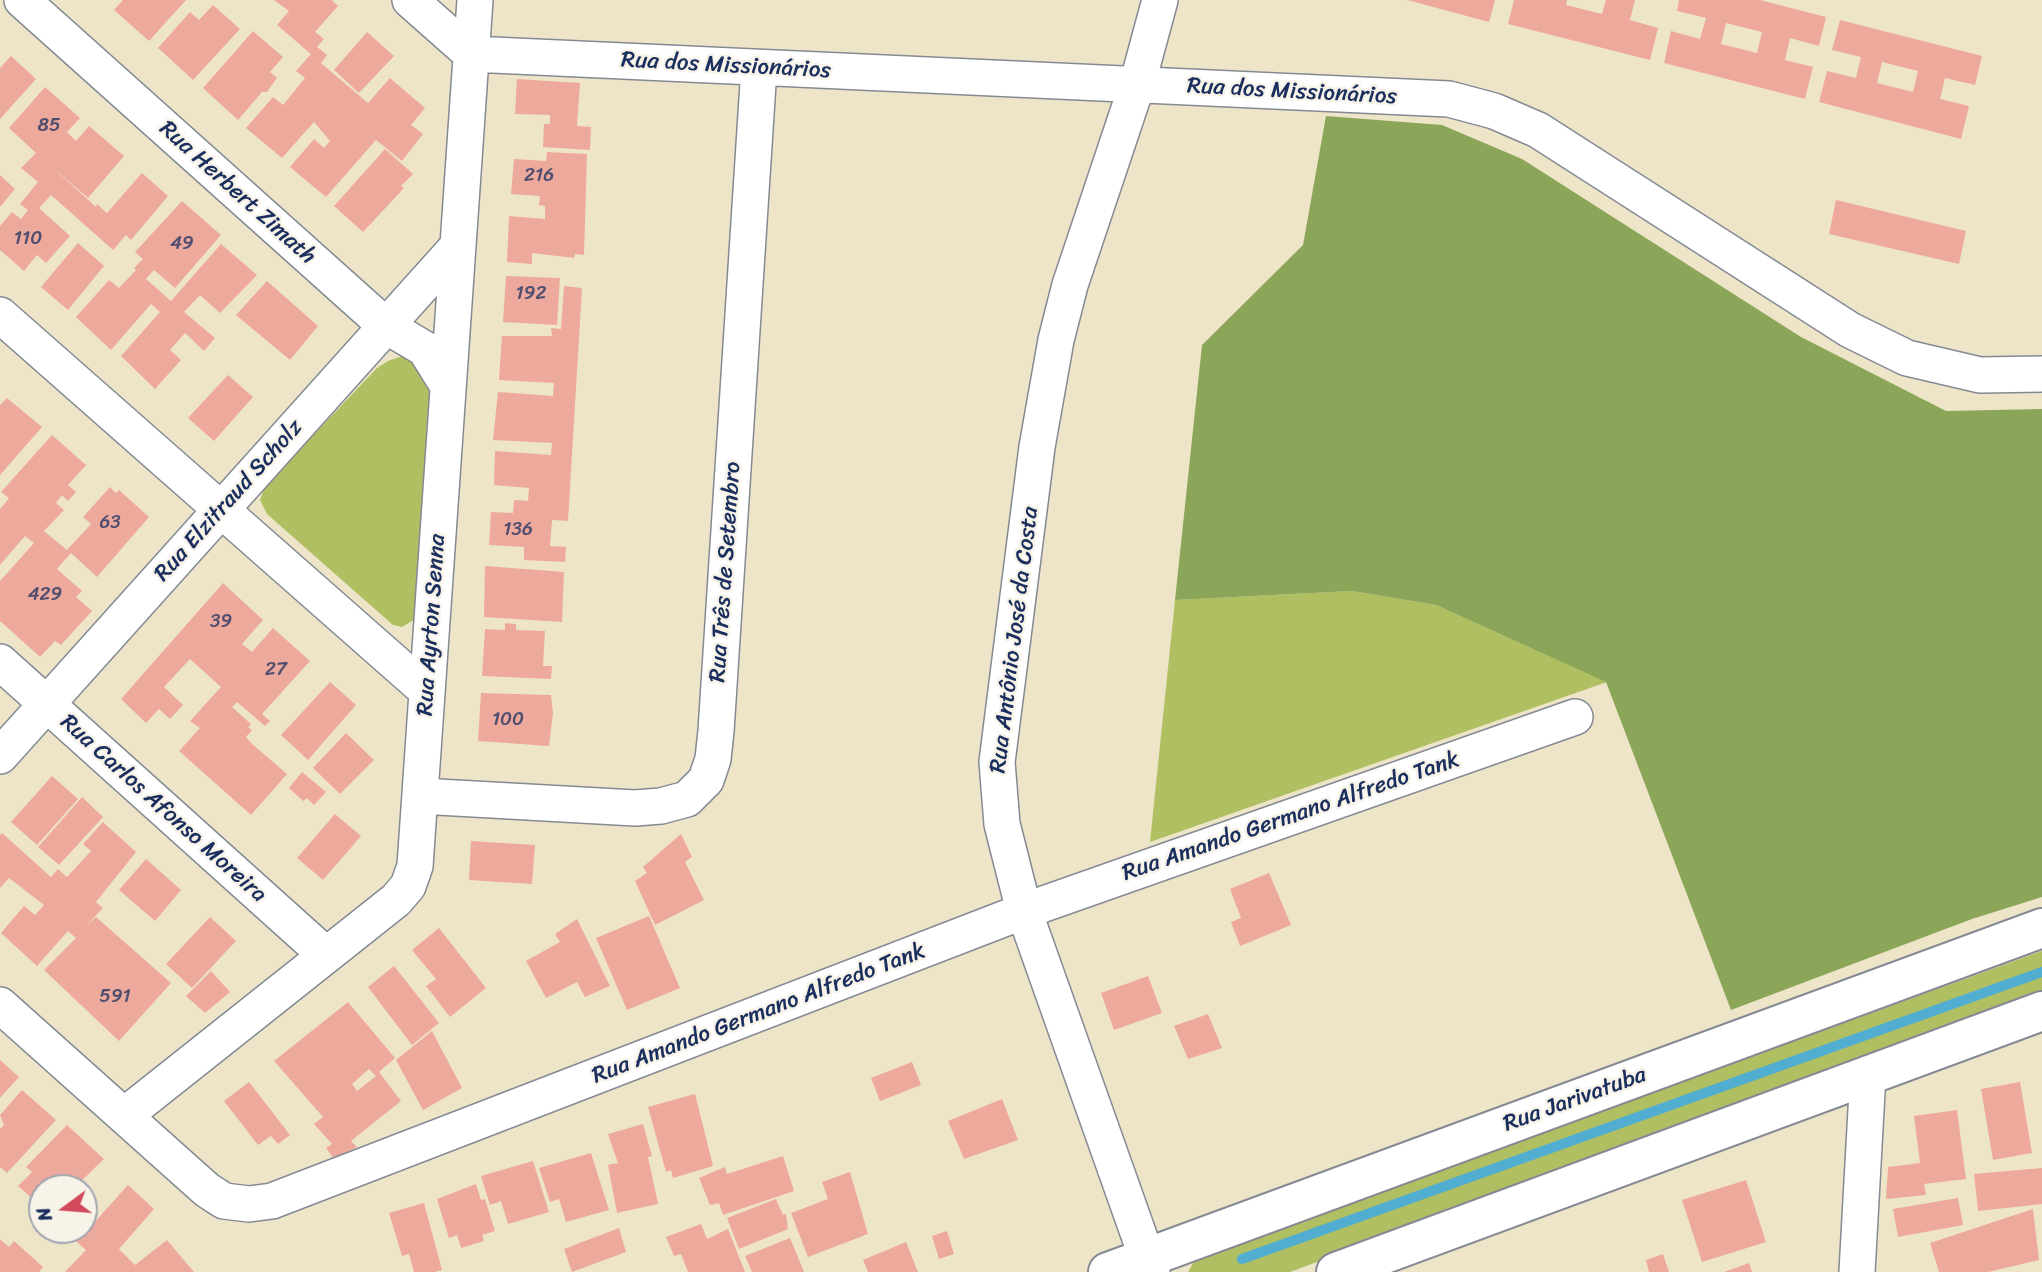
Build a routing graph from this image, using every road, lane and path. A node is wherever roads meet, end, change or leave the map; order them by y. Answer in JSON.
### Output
{"nodes":[{"id":1,"x":22,"y":0,"type":"edge"},
{"id":2,"x":410,"y":0,"type":"edge"},
{"id":3,"x":475,"y":0,"type":"edge"},
{"id":4,"x":1160,"y":0,"type":"edge"},
{"id":5,"x":471,"y":54,"type":"junction"},
{"id":6,"x":759,"y":68,"type":"junction"},
{"id":7,"x":1137,"y":85,"type":"junction"},
{"id":8,"x":458,"y":246,"type":"junction"},
{"id":9,"x":0,"y":315,"type":"edge"},
{"id":10,"x":386,"y":326,"type":"junction"},
{"id":11,"x":2042,"y":374,"type":"edge"},
{"id":12,"x":448,"y":386,"type":"junction"},
{"id":13,"x":221,"y":510,"type":"junction"},
{"id":14,"x":0,"y":662,"type":"edge"},
{"id":15,"x":427,"y":691,"type":"junction"},
{"id":16,"x":47,"y":704,"type":"junction"},
{"id":17,"x":1574,"y":716,"type":"dead end"},
{"id":18,"x":0,"y":756,"type":"edge"},
{"id":19,"x":420,"y":796,"type":"junction"},
{"id":20,"x":1024,"y":911,"type":"junction"},
{"id":21,"x":2042,"y":928,"type":"edge"},
{"id":22,"x":326,"y":955,"type":"junction"},
{"id":23,"x":0,"y":1005,"type":"edge"},
{"id":24,"x":2042,"y":1011,"type":"edge"},
{"id":25,"x":1868,"y":1074,"type":"junction"},
{"id":26,"x":125,"y":1115,"type":"junction"},
{"id":27,"x":1149,"y":1265,"type":"edge"},
{"id":28,"x":1108,"y":1272,"type":"edge"},
{"id":29,"x":1336,"y":1272,"type":"edge"},
{"id":30,"x":1857,"y":1272,"type":"edge"}],
"edges":[{"from":1,"to":10,"type":"street","name":"Rua Herbert Zimath"},
{"from":2,"to":5,"type":"street"},
{"from":3,"to":5,"type":"street","name":"Rua Ayrton Senna"},
{"from":4,"to":7,"type":"street","name":"Rua Antônio José da Costa"},
{"from":5,"to":6,"type":"street","name":"Rua dos Missionários"},
{"from":5,"to":8,"type":"street","name":"Rua Ayrton Senna"},
{"from":6,"to":7,"type":"street","name":"Rua dos Missionários"},
{"from":6,"to":19,"type":"street","name":"Rua Três de Setembro"},
{"from":7,"to":11,"type":"street","name":"Rua dos Missionários"},
{"from":7,"to":20,"type":"street","name":"Rua Antônio José da Costa"},
{"from":8,"to":10,"type":"street","name":"Rua Elzitraud Scholz"},
{"from":8,"to":12,"type":"street","name":"Rua Ayrton Senna"},
{"from":9,"to":13,"type":"street"},
{"from":10,"to":12,"type":"street","name":"Rua Herbert Zimath"},
{"from":10,"to":13,"type":"street","name":"Rua Elzitraud Scholz"},
{"from":12,"to":15,"type":"street","name":"Rua Ayrton Senna"},
{"from":13,"to":15,"type":"street"},
{"from":13,"to":16,"type":"street","name":"Rua Elzitraud Scholz"},
{"from":14,"to":16,"type":"street","name":"Rua Carlos Afonso Moreira"},
{"from":15,"to":19,"type":"street","name":"Rua Ayrton Senna"},
{"from":16,"to":18,"type":"street","name":"Rua Elzitraud Scholz"},
{"from":16,"to":22,"type":"street","name":"Rua Carlos Afonso Moreira"},
{"from":17,"to":20,"type":"street","name":"Rua Amando Germano Alfredo Tank"},
{"from":19,"to":22,"type":"street","name":"Rua Ayrton Senna"},
{"from":20,"to":26,"type":"street","name":"Rua Amando Germano Alfredo Tank"},
{"from":20,"to":27,"type":"street","name":"Rua Antônio José da Costa"},
{"from":21,"to":27,"type":"street","name":"Rua Jarivatuba"},
{"from":22,"to":26,"type":"street","name":"Rua Ayrton Senna"},
{"from":23,"to":26,"type":"street","name":"Rua Amando Germano Alfredo Tank"},
{"from":24,"to":25,"type":"street"},
{"from":25,"to":29,"type":"street"},
{"from":25,"to":30,"type":"street"},
{"from":27,"to":28,"type":"street","name":"Rua Jarivatuba"}]}
